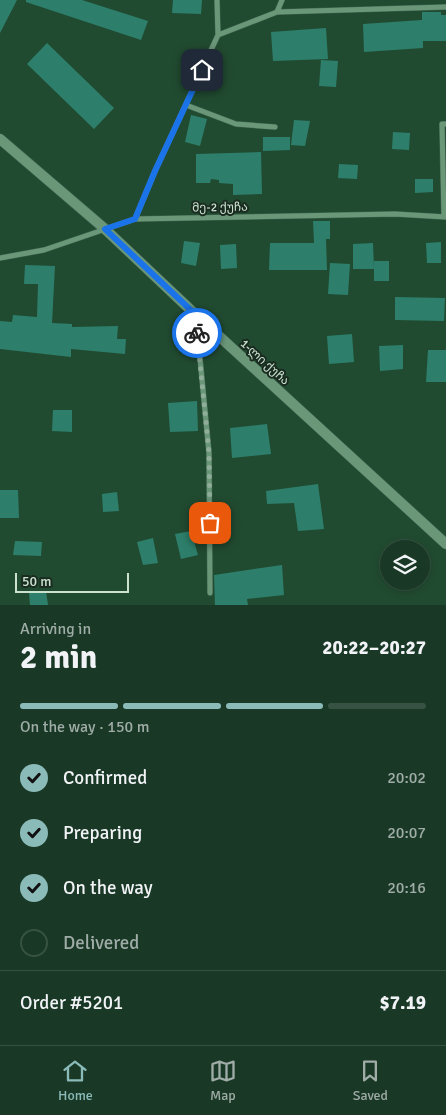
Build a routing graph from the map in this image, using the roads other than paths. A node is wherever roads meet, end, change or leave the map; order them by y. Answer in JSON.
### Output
{"nodes":[{"id":1,"x":217,"y":0,"type":"edge"},
{"id":2,"x":282,"y":0,"type":"edge"},
{"id":3,"x":446,"y":8,"type":"edge"},
{"id":4,"x":277,"y":12,"type":"junction"},
{"id":5,"x":218,"y":36,"type":"junction"},
{"id":6,"x":186,"y":105,"type":"junction"},
{"id":7,"x":446,"y":124,"type":"edge"},
{"id":8,"x":275,"y":127,"type":"dead end"},
{"id":9,"x":0,"y":139,"type":"edge"},
{"id":10,"x":445,"y":166,"type":"edge"},
{"id":11,"x":445,"y":217,"type":"edge"},
{"id":12,"x":135,"y":219,"type":"junction"},
{"id":13,"x":105,"y":229,"type":"junction"},
{"id":14,"x":0,"y":258,"type":"edge"},
{"id":15,"x":196,"y":315,"type":"junction"},
{"id":16,"x":446,"y":544,"type":"edge"},
{"id":17,"x":210,"y":593,"type":"dead end"}],
"edges":[{"from":1,"to":5,"type":"street"},
{"from":2,"to":4,"type":"street"},
{"from":3,"to":4,"type":"street"},
{"from":4,"to":5,"type":"street"},
{"from":5,"to":6,"type":"street"},
{"from":6,"to":8,"type":"street"},
{"from":6,"to":12,"type":"street"},
{"from":7,"to":10,"type":"street"},
{"from":9,"to":13,"type":"main road","name":"1-ლი ქუჩა"},
{"from":10,"to":11,"type":"street"},
{"from":11,"to":12,"type":"street","name":"მე-2 ქუჩა"},
{"from":12,"to":13,"type":"street","name":"მე-2 ქუჩა"},
{"from":13,"to":14,"type":"street","name":"მე-2 ქუჩა"},
{"from":13,"to":15,"type":"main road","name":"1-ლი ქუჩა"},
{"from":15,"to":16,"type":"main road","name":"1-ლი ქუჩა"},
{"from":15,"to":17,"type":"street"}]}
